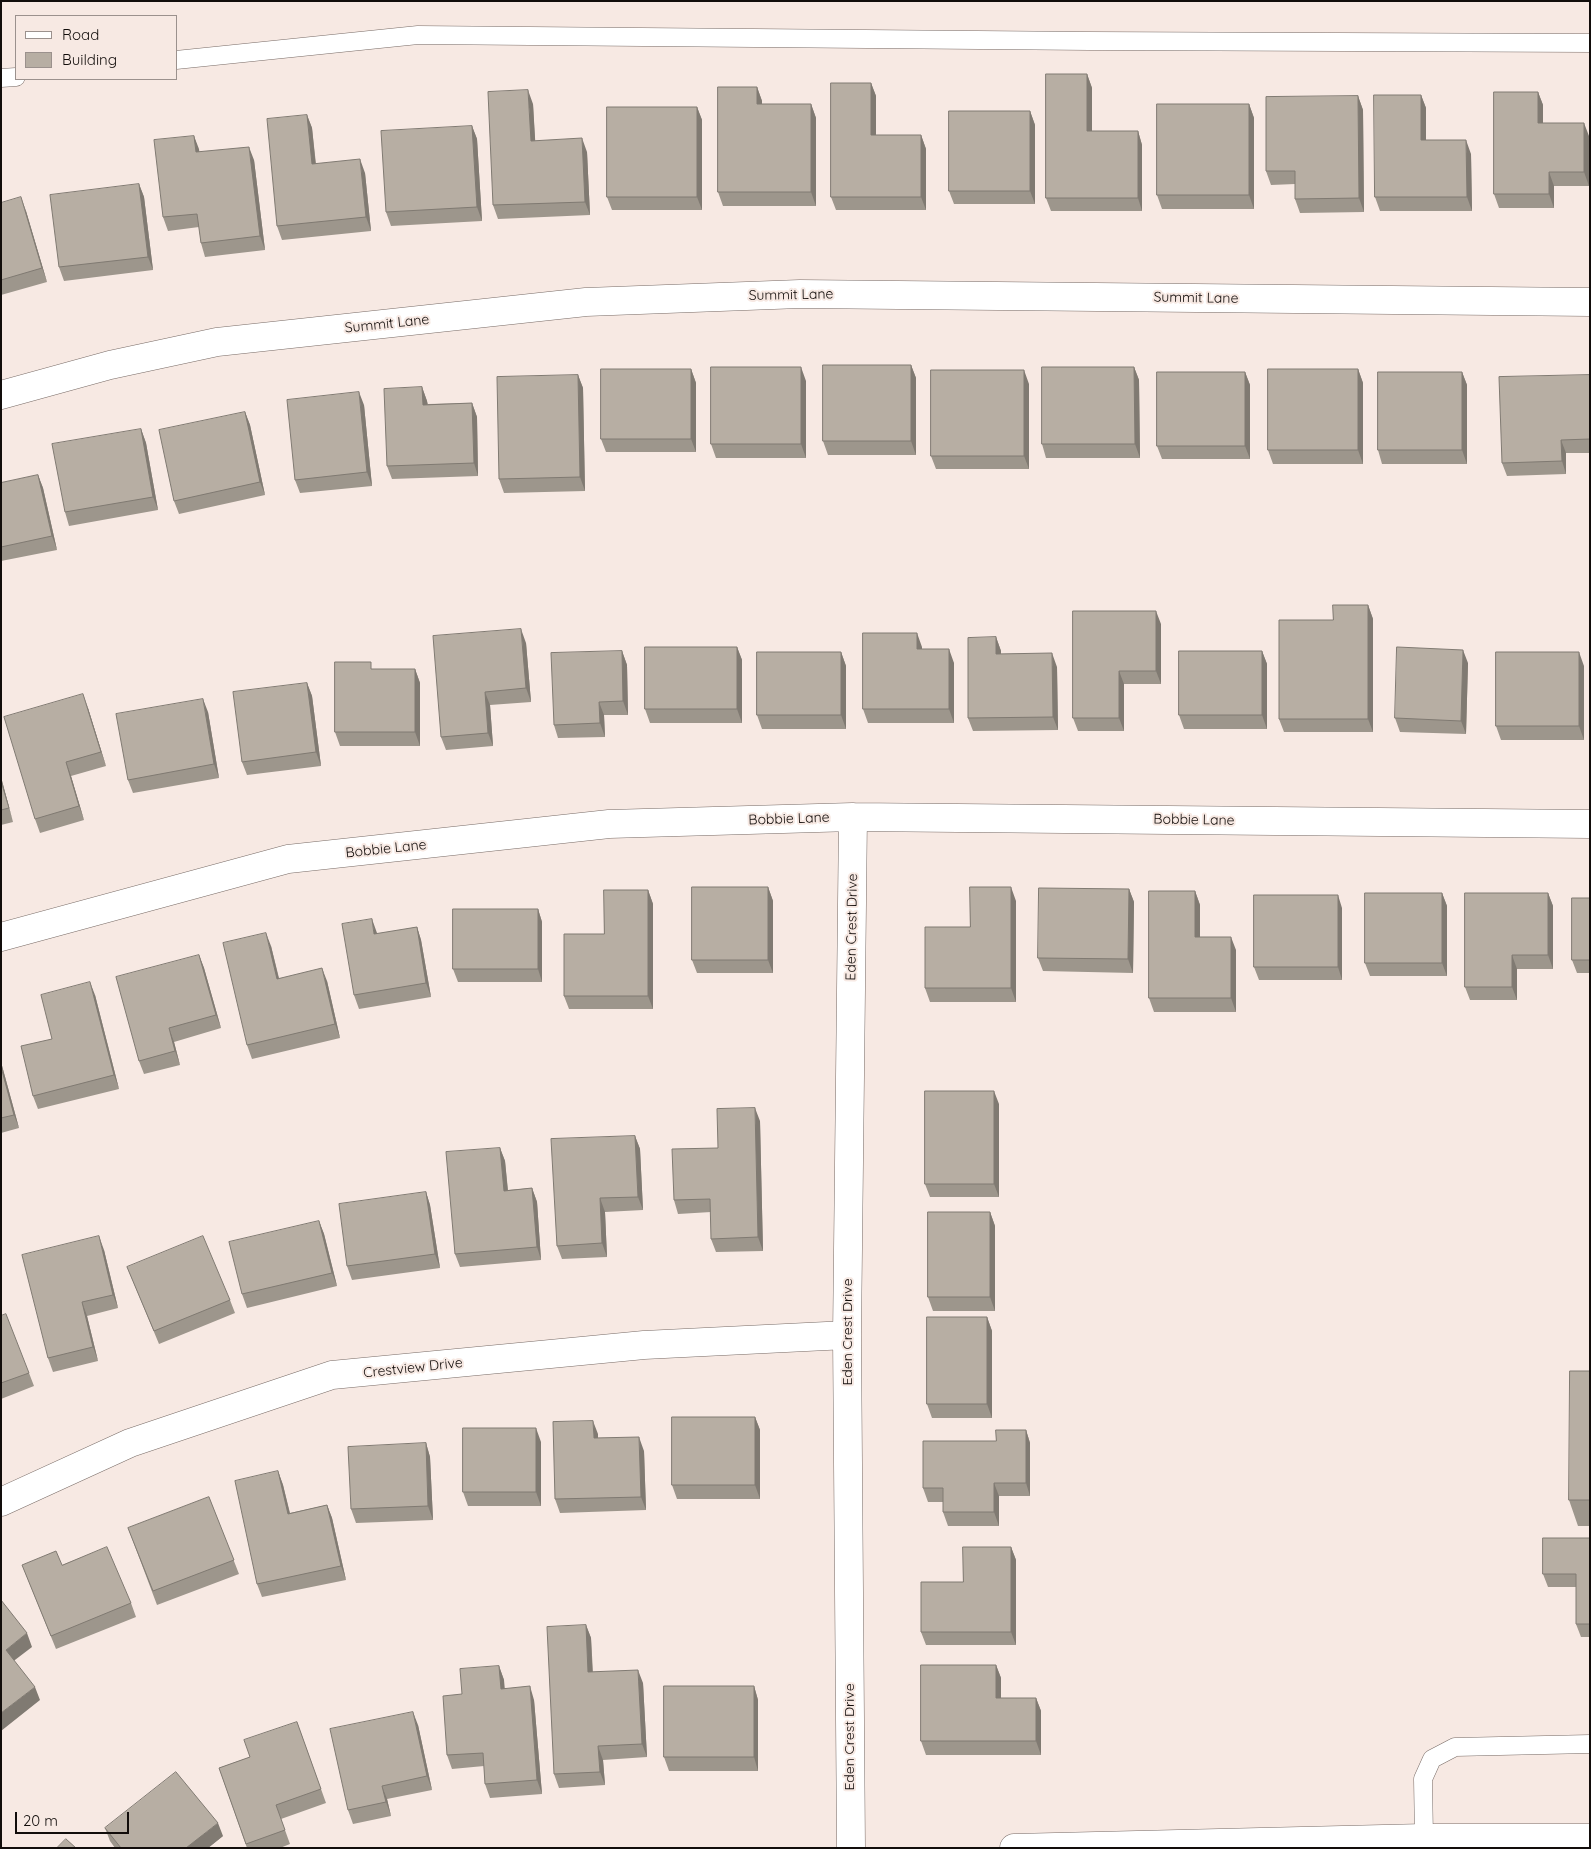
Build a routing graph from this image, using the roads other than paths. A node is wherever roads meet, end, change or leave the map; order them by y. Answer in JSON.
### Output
{"nodes":[{"id":1,"x":1590,"y":43,"type":"edge"},
{"id":2,"x":178,"y":60,"type":"edge"},
{"id":3,"x":15,"y":77,"type":"edge"},
{"id":4,"x":1,"y":78,"type":"edge"},
{"id":5,"x":1590,"y":302,"type":"edge"},
{"id":6,"x":1,"y":395,"type":"edge"},
{"id":7,"x":853,"y":817,"type":"junction"},
{"id":8,"x":1590,"y":824,"type":"edge"},
{"id":9,"x":1,"y":937,"type":"edge"},
{"id":10,"x":847,"y":1335,"type":"junction"},
{"id":11,"x":1,"y":1502,"type":"edge"},
{"id":12,"x":1590,"y":1744,"type":"edge"},
{"id":13,"x":1424,"y":1838,"type":"junction"},
{"id":14,"x":1590,"y":1838,"type":"edge"},
{"id":15,"x":1536,"y":1843,"type":"edge"},
{"id":16,"x":1095,"y":1847,"type":"edge"},
{"id":17,"x":851,"y":1848,"type":"edge"},
{"id":18,"x":1014,"y":1848,"type":"edge"}],
"edges":[{"from":1,"to":2,"type":"lane"},
{"from":3,"to":4,"type":"lane"},
{"from":5,"to":6,"type":"street","name":"Summit Lane"},
{"from":7,"to":8,"type":"street","name":"Bobbie Lane"},
{"from":7,"to":9,"type":"street","name":"Bobbie Lane"},
{"from":7,"to":10,"type":"street","name":"Eden Crest Drive"},
{"from":10,"to":11,"type":"street","name":"Crestview Drive"},
{"from":10,"to":17,"type":"street","name":"Eden Crest Drive"},
{"from":12,"to":13,"type":"lane"},
{"from":13,"to":15,"type":"street"},
{"from":13,"to":16,"type":"street"},
{"from":14,"to":15,"type":"street"},
{"from":16,"to":18,"type":"street"}]}
